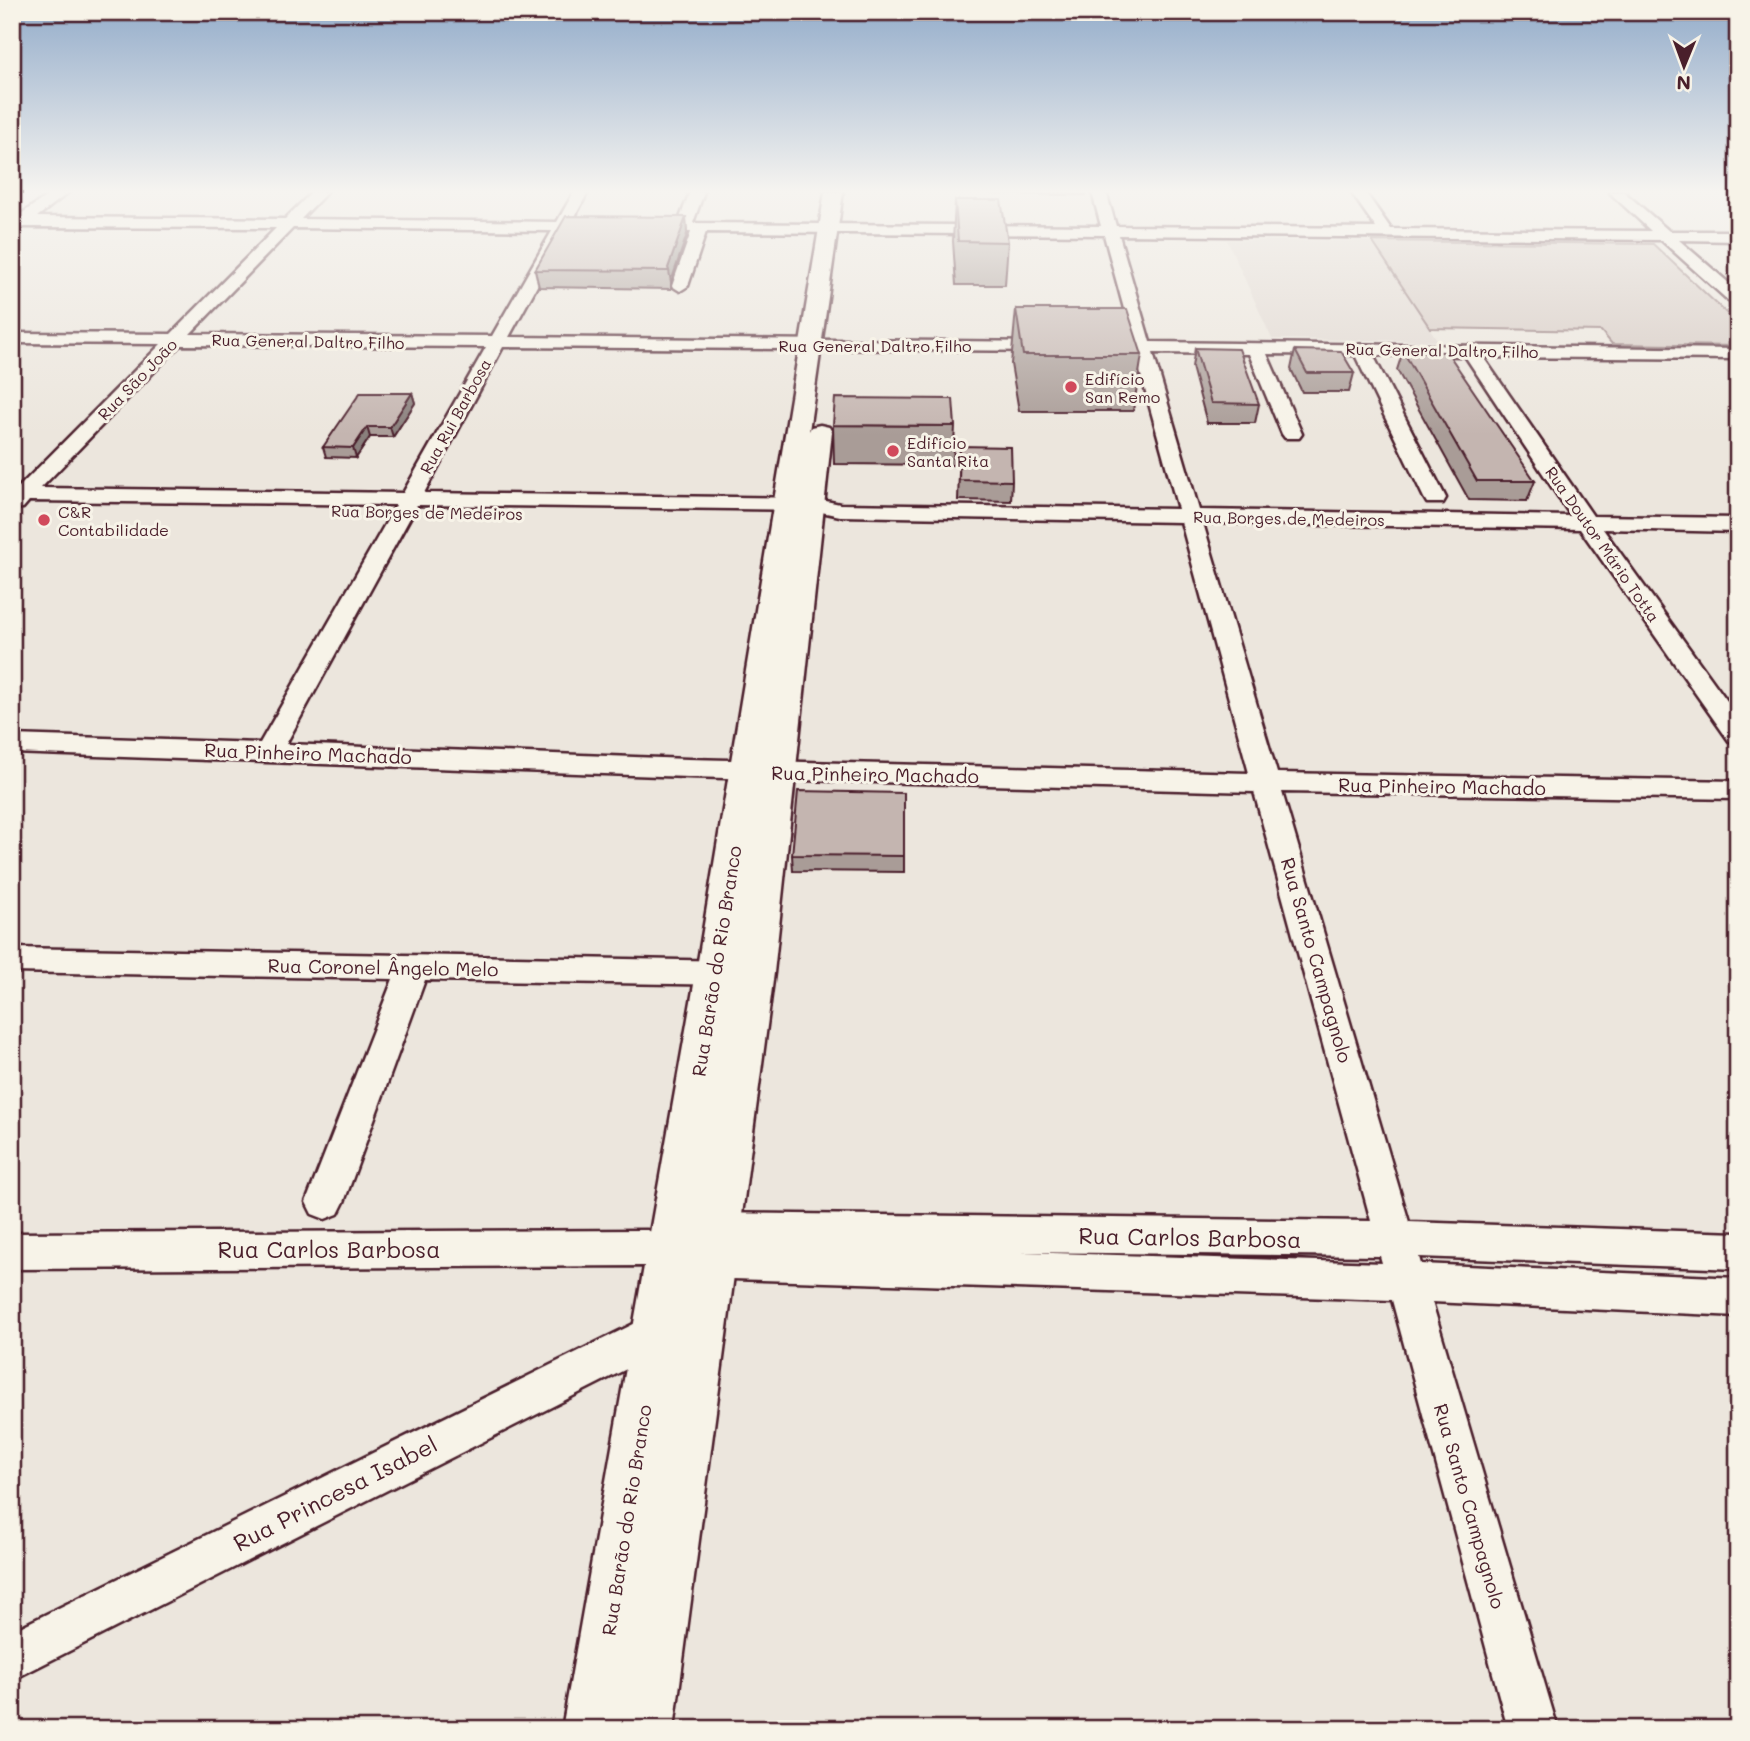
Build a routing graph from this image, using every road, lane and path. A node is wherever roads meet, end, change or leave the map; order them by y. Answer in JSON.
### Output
{"nodes":[{"id":1,"x":241,"y":273,"type":"edge"},
{"id":2,"x":535,"y":273,"type":"edge"},
{"id":3,"x":682,"y":273,"type":"edge"},
{"id":4,"x":831,"y":273,"type":"edge"},
{"id":5,"x":1123,"y":273,"type":"edge"},
{"id":6,"x":1708,"y":273,"type":"edge"},
{"id":7,"x":680,"y":285,"type":"dead end"},
{"id":8,"x":1738,"y":300,"type":"edge"},
{"id":9,"x":12,"y":338,"type":"edge"},
{"id":10,"x":175,"y":340,"type":"junction"},
{"id":11,"x":496,"y":343,"type":"junction"},
{"id":12,"x":820,"y":345,"type":"junction"},
{"id":13,"x":1142,"y":347,"type":"junction"},
{"id":14,"x":1255,"y":347,"type":"junction"},
{"id":15,"x":1361,"y":349,"type":"junction"},
{"id":16,"x":1470,"y":351,"type":"junction"},
{"id":17,"x":1738,"y":354,"type":"edge"},
{"id":18,"x":1292,"y":433,"type":"dead end"},
{"id":19,"x":1435,"y":498,"type":"dead end"},
{"id":20,"x":15,"y":500,"type":"edge"},
{"id":21,"x":406,"y":505,"type":"junction"},
{"id":22,"x":806,"y":510,"type":"junction"},
{"id":23,"x":1192,"y":516,"type":"junction"},
{"id":24,"x":1587,"y":523,"type":"junction"},
{"id":25,"x":1738,"y":525,"type":"edge"},
{"id":26,"x":1738,"y":735,"type":"edge"},
{"id":27,"x":12,"y":744,"type":"edge"},
{"id":28,"x":269,"y":751,"type":"junction"},
{"id":29,"x":745,"y":770,"type":"junction"},
{"id":30,"x":780,"y":771,"type":"junction"},
{"id":31,"x":1267,"y":783,"type":"junction"},
{"id":32,"x":1738,"y":790,"type":"edge"},
{"id":33,"x":12,"y":960,"type":"edge"},
{"id":34,"x":414,"y":967,"type":"junction"},
{"id":35,"x":716,"y":973,"type":"junction"},
{"id":36,"x":754,"y":973,"type":"junction"},
{"id":37,"x":325,"y":1202,"type":"dead end"},
{"id":38,"x":1396,"y":1239,"type":"junction"},
{"id":39,"x":683,"y":1246,"type":"junction"},
{"id":40,"x":12,"y":1251,"type":"edge"},
{"id":41,"x":1053,"y":1253,"type":"junction"},
{"id":42,"x":1733,"y":1260,"type":"edge"},
{"id":43,"x":1406,"y":1282,"type":"junction"},
{"id":44,"x":1738,"y":1297,"type":"edge"},
{"id":45,"x":658,"y":1332,"type":"junction"},
{"id":46,"x":649,"y":1522,"type":"junction"},
{"id":47,"x":12,"y":1656,"type":"edge"},
{"id":48,"x":592,"y":1729,"type":"edge"},
{"id":49,"x":643,"y":1729,"type":"edge"},
{"id":50,"x":1534,"y":1729,"type":"edge"}],
"edges":[{"from":1,"to":10,"type":"street","name":"Rua São João"},
{"from":2,"to":11,"type":"street","name":"Rua Rui Barbosa"},
{"from":3,"to":7,"type":"street"},
{"from":4,"to":12,"type":"main road","name":"Rua Barão do Rio Branco"},
{"from":5,"to":13,"type":"street","name":"Rua Santo Campagnolo"},
{"from":6,"to":8,"type":"street"},
{"from":9,"to":10,"type":"street","name":"Rua General Daltro Filho"},
{"from":10,"to":11,"type":"street","name":"Rua General Daltro Filho"},
{"from":10,"to":20,"type":"street","name":"Rua São João"},
{"from":11,"to":12,"type":"street","name":"Rua General Daltro Filho"},
{"from":11,"to":21,"type":"street","name":"Rua Rui Barbosa"},
{"from":12,"to":13,"type":"street","name":"Rua General Daltro Filho"},
{"from":12,"to":22,"type":"main road","name":"Rua Barão do Rio Branco"},
{"from":13,"to":14,"type":"street","name":"Rua General Daltro Filho"},
{"from":13,"to":23,"type":"street","name":"Rua Santo Campagnolo"},
{"from":14,"to":15,"type":"street","name":"Rua General Daltro Filho"},
{"from":14,"to":18,"type":"street"},
{"from":15,"to":16,"type":"street","name":"Rua General Daltro Filho"},
{"from":15,"to":19,"type":"street"},
{"from":16,"to":17,"type":"street","name":"Rua General Daltro Filho"},
{"from":16,"to":24,"type":"street","name":"Rua Doutor Mário Totta"},
{"from":20,"to":21,"type":"street","name":"Rua Borges de Medeiros"},
{"from":21,"to":22,"type":"street","name":"Rua Borges de Medeiros"},
{"from":21,"to":28,"type":"street","name":"Rua Rui Barbosa"},
{"from":22,"to":23,"type":"street","name":"Rua Borges de Medeiros"},
{"from":22,"to":29,"type":"main road","name":"Rua Barão do Rio Branco"},
{"from":22,"to":30,"type":"main road","name":"Rua Barão do Rio Branco"},
{"from":23,"to":24,"type":"street","name":"Rua Borges de Medeiros"},
{"from":23,"to":31,"type":"street","name":"Rua Santo Campagnolo"},
{"from":24,"to":25,"type":"street","name":"Rua Borges de Medeiros"},
{"from":24,"to":26,"type":"street","name":"Rua Doutor Mário Totta"},
{"from":27,"to":28,"type":"street","name":"Rua Pinheiro Machado"},
{"from":28,"to":29,"type":"street","name":"Rua Pinheiro Machado"},
{"from":29,"to":30,"type":"street","name":"Rua Pinheiro Machado"},
{"from":29,"to":35,"type":"main road","name":"Rua Barão do Rio Branco"},
{"from":30,"to":31,"type":"street","name":"Rua Pinheiro Machado"},
{"from":30,"to":36,"type":"main road","name":"Rua Barão do Rio Branco"},
{"from":31,"to":32,"type":"street","name":"Rua Pinheiro Machado"},
{"from":31,"to":38,"type":"street","name":"Rua Santo Campagnolo"},
{"from":33,"to":34,"type":"street","name":"Rua Coronel Ângelo Melo"},
{"from":34,"to":35,"type":"street","name":"Rua Coronel Ângelo Melo"},
{"from":34,"to":37,"type":"street"},
{"from":35,"to":36,"type":"street","name":"Rua Coronel Ângelo Melo"},
{"from":35,"to":39,"type":"main road","name":"Rua Barão do Rio Branco"},
{"from":36,"to":39,"type":"main road","name":"Rua Barão do Rio Branco"},
{"from":38,"to":41,"type":"street","name":"Rua Carlos Barbosa"},
{"from":38,"to":42,"type":"street","name":"Rua Carlos Barbosa"},
{"from":38,"to":43,"type":"street","name":"Rua Santo Campagnolo"},
{"from":39,"to":40,"type":"street","name":"Rua Carlos Barbosa"},
{"from":39,"to":41,"type":"street","name":"Rua Carlos Barbosa"},
{"from":39,"to":45,"type":"main road","name":"Rua Barão do Rio Branco"},
{"from":39,"to":46,"type":"main road","name":"Rua Barão do Rio Branco"},
{"from":41,"to":43,"type":"street","name":"Rua Carlos Barbosa"},
{"from":43,"to":44,"type":"street","name":"Rua Carlos Barbosa"},
{"from":43,"to":50,"type":"street","name":"Rua Santo Campagnolo"},
{"from":45,"to":46,"type":"main road","name":"Rua Barão do Rio Branco"},
{"from":45,"to":47,"type":"street","name":"Rua Princesa Isabel"},
{"from":46,"to":48,"type":"main road","name":"Rua Barão do Rio Branco"},
{"from":46,"to":49,"type":"main road","name":"Rua Barão do Rio Branco"}]}
